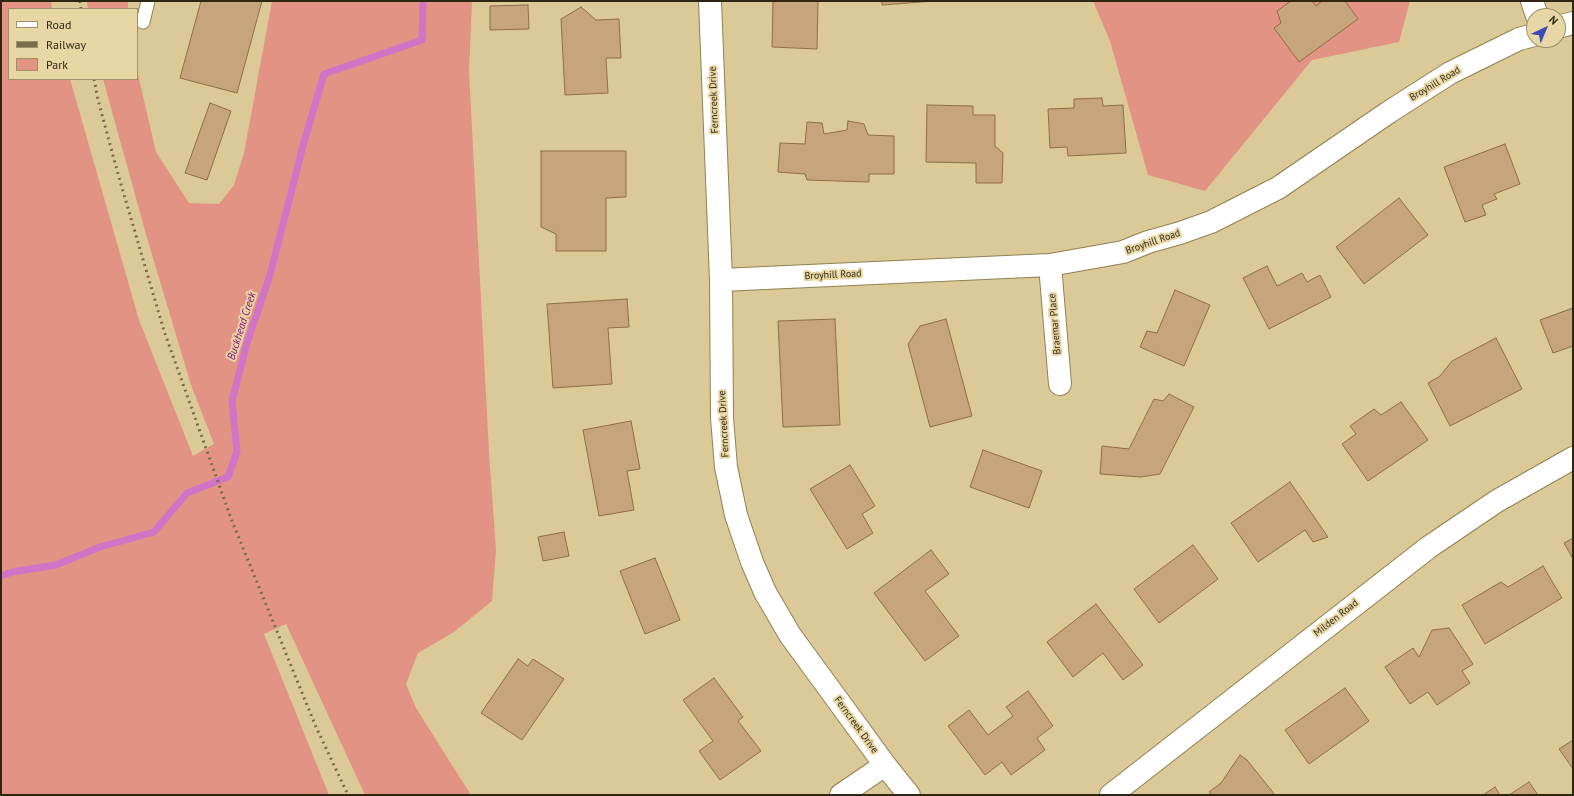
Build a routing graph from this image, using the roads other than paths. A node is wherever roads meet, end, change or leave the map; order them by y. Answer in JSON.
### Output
{"nodes":[{"id":1,"x":148,"y":1,"type":"edge"},
{"id":2,"x":710,"y":1,"type":"edge"},
{"id":3,"x":143,"y":22,"type":"dead end"},
{"id":4,"x":1526,"y":37,"type":"edge"},
{"id":5,"x":1050,"y":265,"type":"junction"},
{"id":6,"x":721,"y":280,"type":"junction"},
{"id":7,"x":1060,"y":384,"type":"dead end"},
{"id":8,"x":1573,"y":458,"type":"edge"},
{"id":9,"x":885,"y":765,"type":"junction"},
{"id":10,"x":841,"y":795,"type":"edge"},
{"id":11,"x":909,"y":795,"type":"edge"},
{"id":12,"x":1111,"y":795,"type":"edge"}],
"edges":[{"from":1,"to":3,"type":"lane"},
{"from":2,"to":6,"type":"street","name":"Ferncreek Drive"},
{"from":4,"to":5,"type":"street","name":"Broyhill Road"},
{"from":5,"to":6,"type":"street","name":"Broyhill Road"},
{"from":5,"to":7,"type":"street","name":"Braemar Place"},
{"from":6,"to":9,"type":"street","name":"Ferncreek Drive"},
{"from":8,"to":12,"type":"street","name":"Milden Road"},
{"from":9,"to":10,"type":"street"},
{"from":9,"to":11,"type":"street","name":"Ferncreek Drive"}]}
